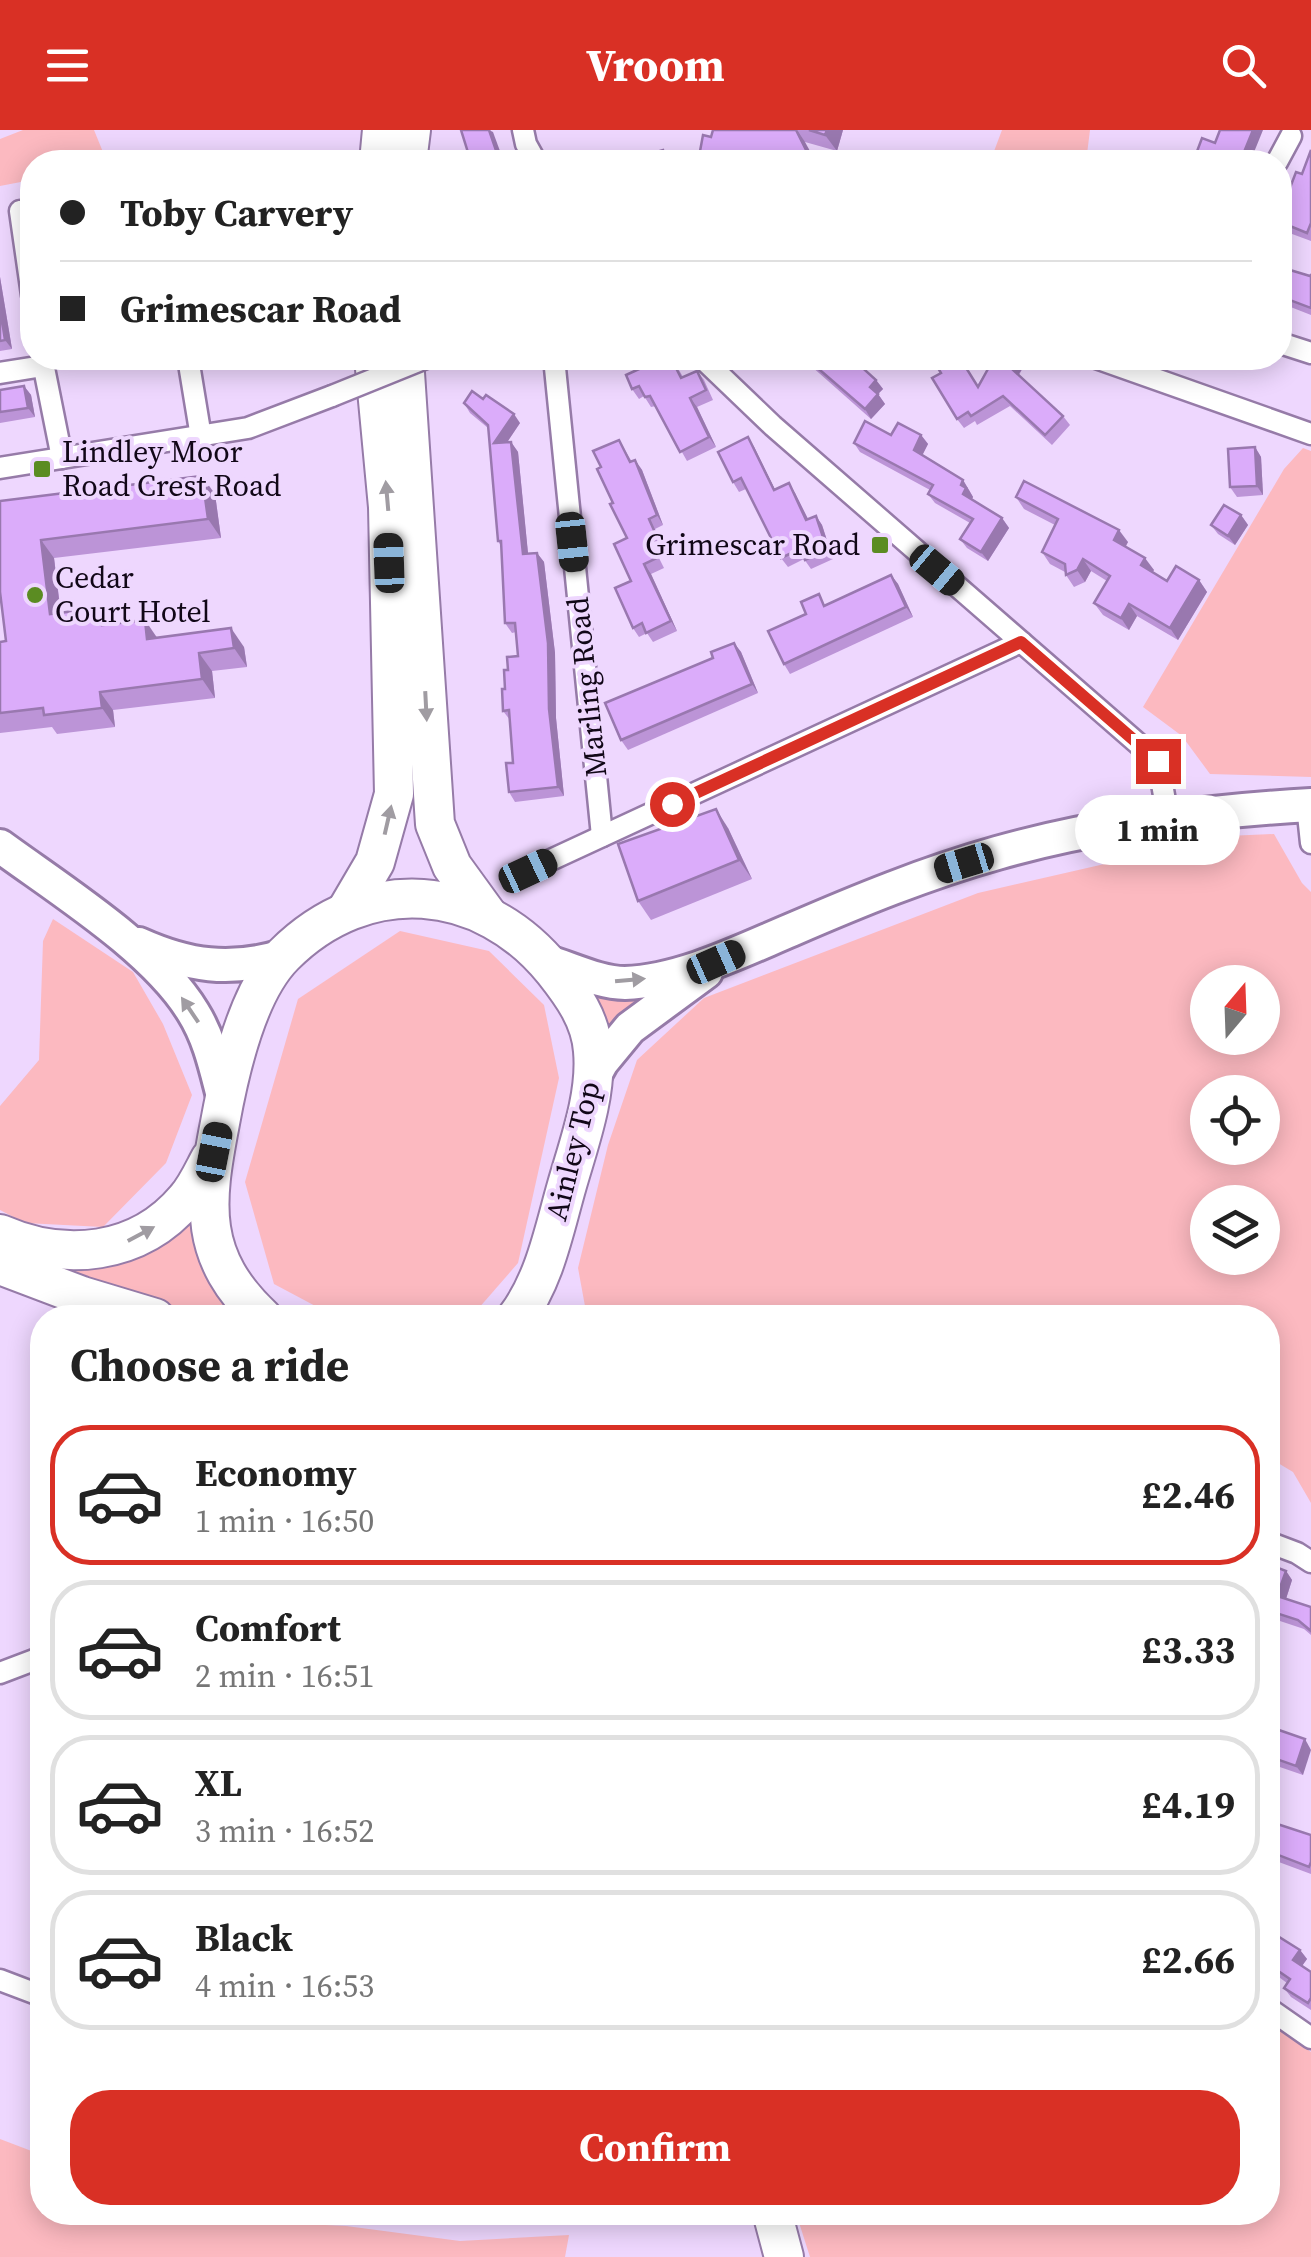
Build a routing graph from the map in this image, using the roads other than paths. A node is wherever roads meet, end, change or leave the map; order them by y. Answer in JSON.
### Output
{"nodes":[{"id":1,"x":1291,"y":136,"type":"dead end"},
{"id":2,"x":1283,"y":150,"type":"edge"},
{"id":3,"x":44,"y":370,"type":"edge"},
{"id":4,"x":190,"y":370,"type":"edge"},
{"id":5,"x":375,"y":370,"type":"edge"},
{"id":6,"x":396,"y":370,"type":"edge"},
{"id":7,"x":405,"y":370,"type":"edge"},
{"id":8,"x":418,"y":370,"type":"edge"},
{"id":9,"x":555,"y":370,"type":"edge"},
{"id":10,"x":715,"y":370,"type":"edge"},
{"id":11,"x":1130,"y":370,"type":"edge"},
{"id":12,"x":1311,"y":434,"type":"edge"},
{"id":13,"x":201,"y":438,"type":"junction"},
{"id":14,"x":62,"y":458,"type":"junction"},
{"id":15,"x":0,"y":468,"type":"edge"},
{"id":16,"x":422,"y":609,"type":"junction"},
{"id":17,"x":1021,"y":642,"type":"junction"},
{"id":18,"x":1309,"y":805,"type":"edge"},
{"id":19,"x":1168,"y":818,"type":"junction"},
{"id":20,"x":602,"y":836,"type":"junction"},
{"id":21,"x":1311,"y":843,"type":"edge"},
{"id":22,"x":0,"y":846,"type":"edge"},
{"id":23,"x":528,"y":871,"type":"dead end"},
{"id":24,"x":348,"y":908,"type":"junction"},
{"id":25,"x":489,"y":916,"type":"junction"},
{"id":26,"x":121,"y":936,"type":"junction"},
{"id":27,"x":283,"y":956,"type":"junction"},
{"id":28,"x":545,"y":960,"type":"junction"},
{"id":29,"x":716,"y":962,"type":"junction"},
{"id":30,"x":592,"y":1080,"type":"junction"},
{"id":31,"x":224,"y":1100,"type":"junction"},
{"id":32,"x":214,"y":1152,"type":"junction"},
{"id":33,"x":0,"y":1234,"type":"edge"},
{"id":34,"x":549,"y":1247,"type":"junction"},
{"id":35,"x":0,"y":1265,"type":"edge"},
{"id":36,"x":112,"y":1305,"type":"edge"},
{"id":37,"x":249,"y":1305,"type":"edge"},
{"id":38,"x":524,"y":1305,"type":"edge"},
{"id":39,"x":550,"y":1305,"type":"edge"},
{"id":40,"x":1280,"y":1546,"type":"edge"},
{"id":41,"x":1311,"y":1562,"type":"edge"},
{"id":42,"x":30,"y":1662,"type":"edge"},
{"id":43,"x":0,"y":1673,"type":"edge"},
{"id":44,"x":0,"y":1980,"type":"edge"},
{"id":45,"x":30,"y":1991,"type":"edge"},
{"id":46,"x":1280,"y":2016,"type":"edge"},
{"id":47,"x":1311,"y":2038,"type":"edge"},
{"id":48,"x":775,"y":2225,"type":"edge"},
{"id":49,"x":784,"y":2257,"type":"edge"}],
"edges":[{"from":1,"to":2,"type":"street"},
{"from":3,"to":14,"type":"street"},
{"from":4,"to":13,"type":"street"},
{"from":24,"to":5,"type":"highway","one_way":true},
{"from":6,"to":13,"type":"street","bridge":true},
{"from":7,"to":16,"type":"highway"},
{"from":8,"to":16,"type":"highway"},
{"from":9,"to":20,"type":"street","name":"Marling Road"},
{"from":10,"to":17,"type":"street"},
{"from":11,"to":12,"type":"street"},
{"from":13,"to":14,"type":"street"},
{"from":14,"to":15,"type":"street"},
{"from":16,"to":25,"type":"highway","one_way":true},
{"from":17,"to":19,"type":"street"},
{"from":17,"to":20,"type":"street"},
{"from":18,"to":19,"type":"main road"},
{"from":18,"to":21,"type":"street"},
{"from":19,"to":29,"type":"main road"},
{"from":20,"to":23,"type":"street"},
{"from":22,"to":26,"type":"main road"},
{"from":24,"to":25,"type":"highway","name":"Ainley Top"},
{"from":24,"to":27,"type":"highway","name":"Ainley Top"},
{"from":25,"to":28,"type":"highway","name":"Ainley Top"},
{"from":26,"to":27,"type":"main road"},
{"from":31,"to":26,"type":"main road","one_way":true},
{"from":27,"to":31,"type":"highway","name":"Ainley Top"},
{"from":28,"to":29,"type":"main road","one_way":true},
{"from":28,"to":30,"type":"highway","name":"Ainley Top"},
{"from":29,"to":30,"type":"main road"},
{"from":30,"to":34,"type":"highway","name":"Ainley Top"},
{"from":31,"to":32,"type":"highway","name":"Ainley Top"},
{"from":33,"to":32,"type":"highway","one_way":true},
{"from":32,"to":37,"type":"highway","name":"Ainley Top"},
{"from":34,"to":38,"type":"highway","name":"Ainley Top"},
{"from":34,"to":39,"type":"highway"},
{"from":35,"to":36,"type":"highway"},
{"from":40,"to":41,"type":"street"},
{"from":42,"to":43,"type":"street"},
{"from":44,"to":45,"type":"street"},
{"from":46,"to":47,"type":"street"},
{"from":48,"to":49,"type":"highway"}]}
